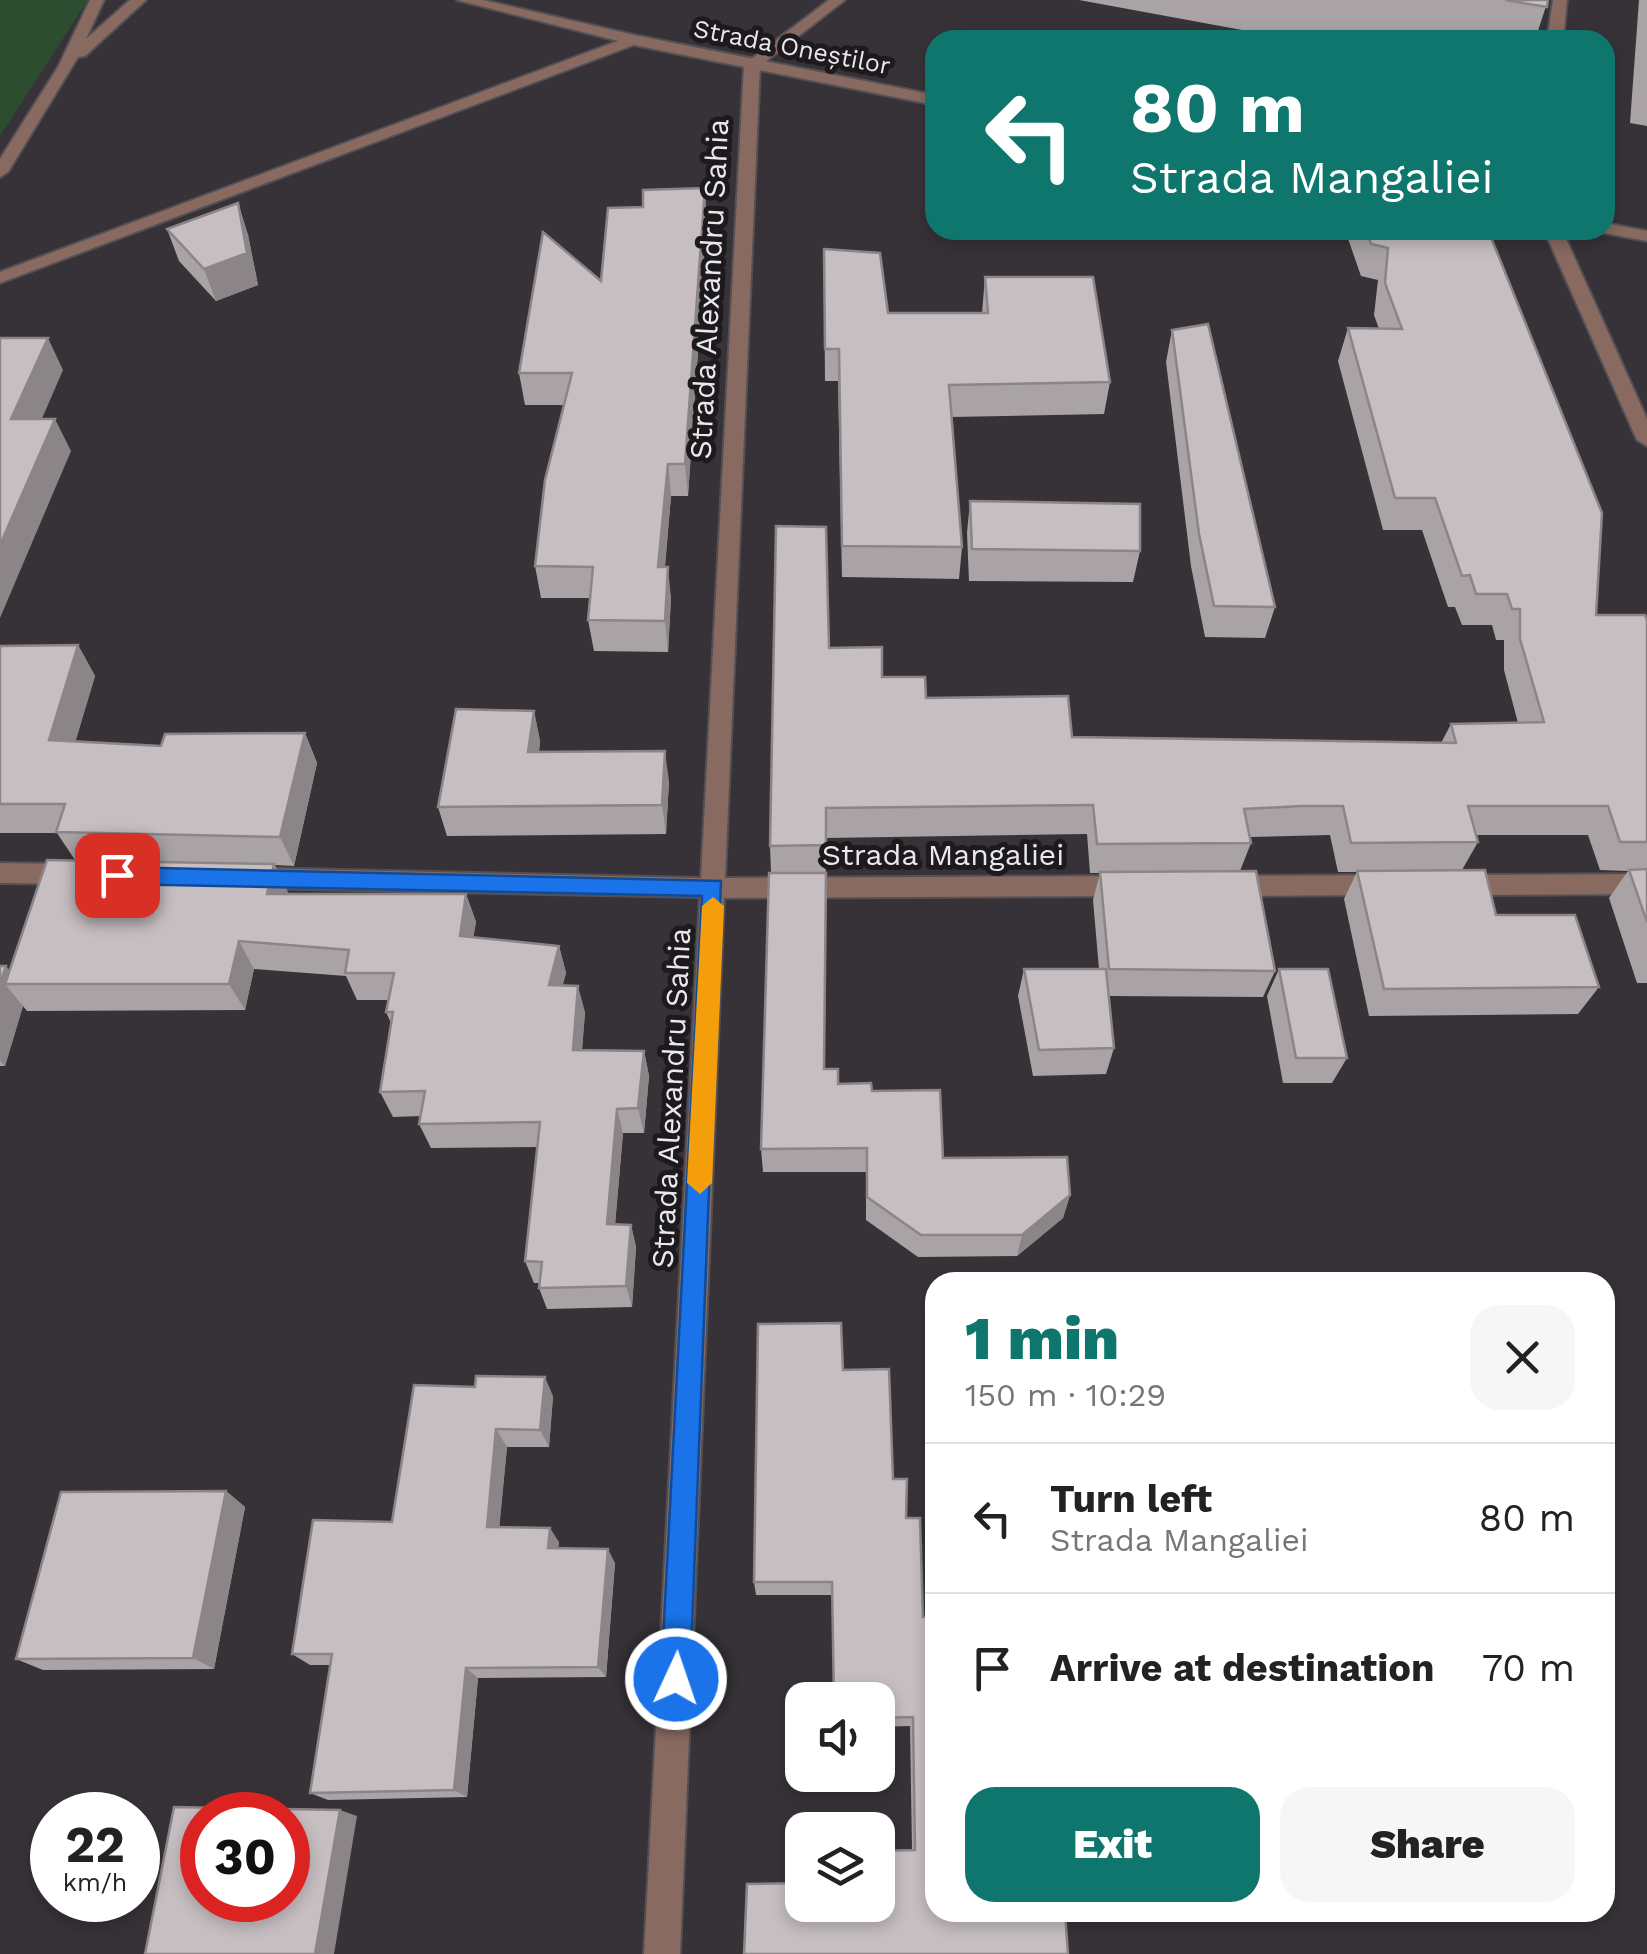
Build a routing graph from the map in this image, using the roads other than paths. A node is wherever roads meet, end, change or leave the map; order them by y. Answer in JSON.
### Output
{"nodes":[{"id":1,"x":97,"y":0,"type":"edge"},
{"id":2,"x":139,"y":0,"type":"edge"},
{"id":3,"x":464,"y":0,"type":"edge"},
{"id":4,"x":838,"y":0,"type":"edge"},
{"id":5,"x":1560,"y":0,"type":"edge"},
{"id":6,"x":1556,"y":30,"type":"edge"},
{"id":7,"x":634,"y":40,"type":"junction"},
{"id":8,"x":752,"y":65,"type":"junction"},
{"id":9,"x":66,"y":67,"type":"junction"},
{"id":10,"x":925,"y":98,"type":"edge"},
{"id":11,"x":0,"y":172,"type":"edge"},
{"id":12,"x":1615,"y":230,"type":"edge"},
{"id":13,"x":1647,"y":236,"type":"edge"},
{"id":14,"x":1557,"y":240,"type":"edge"},
{"id":15,"x":0,"y":278,"type":"edge"},
{"id":16,"x":1647,"y":440,"type":"edge"},
{"id":17,"x":0,"y":873,"type":"edge"},
{"id":18,"x":98,"y":875,"type":"edge"},
{"id":19,"x":234,"y":878,"type":"edge"},
{"id":20,"x":1647,"y":884,"type":"edge"},
{"id":21,"x":1147,"y":886,"type":"edge"},
{"id":22,"x":1207,"y":886,"type":"edge"},
{"id":23,"x":714,"y":888,"type":"junction"},
{"id":24,"x":662,"y":1954,"type":"edge"}],
"edges":[{"from":1,"to":9,"type":"street"},
{"from":2,"to":9,"type":"street"},
{"from":3,"to":7,"type":"street","name":"Strada Oneștilor"},
{"from":4,"to":8,"type":"street"},
{"from":5,"to":6,"type":"street"},
{"from":7,"to":8,"type":"street","name":"Strada Oneștilor"},
{"from":7,"to":15,"type":"street"},
{"from":8,"to":10,"type":"street","name":"Strada Oneștilor"},
{"from":8,"to":23,"type":"street","name":"Strada Alexandru Sahia"},
{"from":9,"to":11,"type":"street"},
{"from":12,"to":13,"type":"street"},
{"from":14,"to":16,"type":"street"},
{"from":17,"to":18,"type":"street"},
{"from":19,"to":23,"type":"street","name":"Strada Mangaliei"},
{"from":20,"to":22,"type":"street"},
{"from":21,"to":23,"type":"street","name":"Strada Mangaliei"},
{"from":23,"to":24,"type":"street","name":"Strada Alexandru Sahia"}]}
